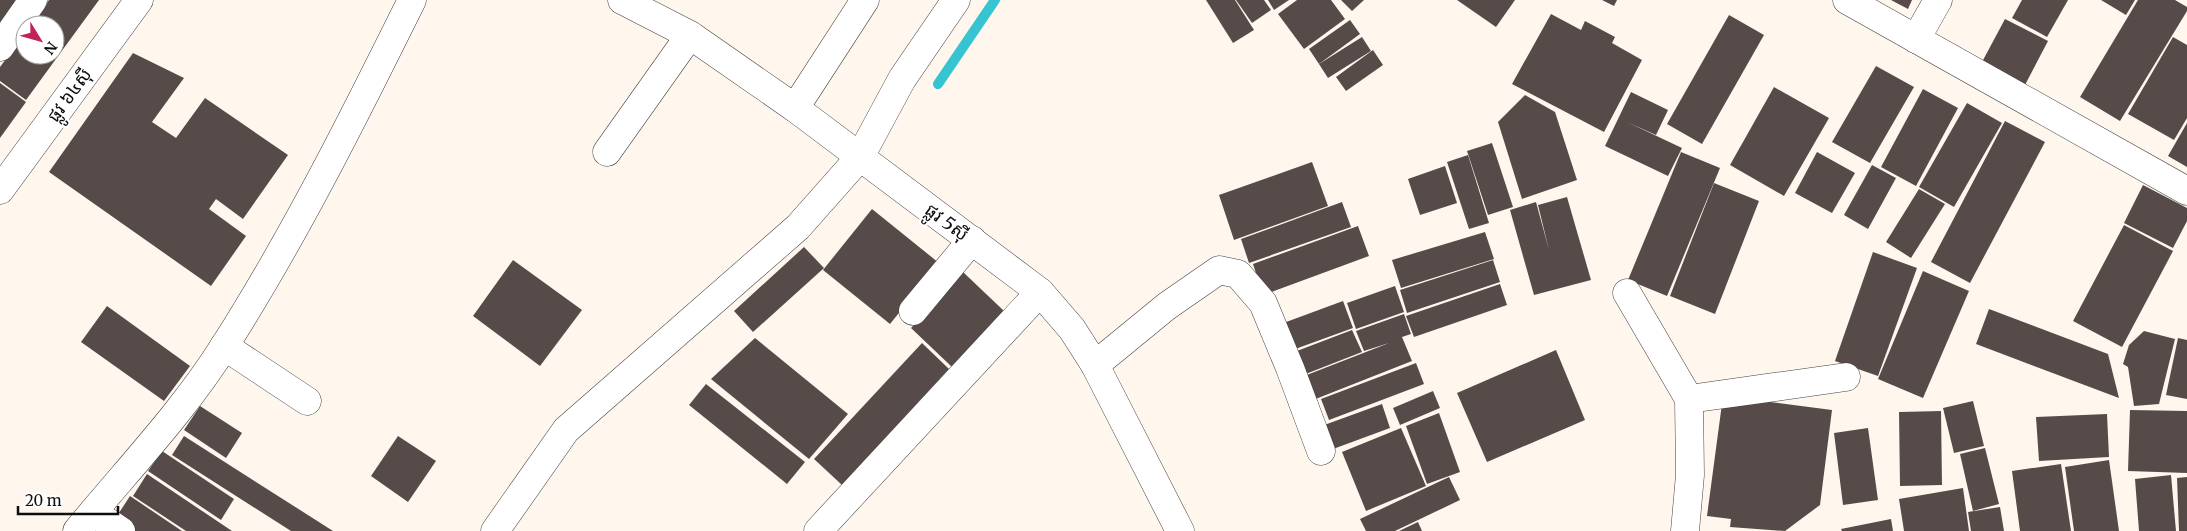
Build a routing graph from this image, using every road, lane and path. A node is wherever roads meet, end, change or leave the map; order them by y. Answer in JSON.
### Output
{"nodes":[{"id":1,"x":33,"y":0,"type":"edge"},
{"id":2,"x":139,"y":0,"type":"edge"},
{"id":3,"x":412,"y":0,"type":"edge"},
{"id":4,"x":622,"y":0,"type":"edge"},
{"id":5,"x":865,"y":0,"type":"edge"},
{"id":6,"x":956,"y":0,"type":"edge"},
{"id":7,"x":1847,"y":0,"type":"edge"},
{"id":8,"x":1938,"y":0,"type":"edge"},
{"id":9,"x":690,"y":35,"type":"junction"},
{"id":10,"x":1916,"y":39,"type":"junction"},
{"id":11,"x":0,"y":47,"type":"edge"},
{"id":12,"x":795,"y":108,"type":"junction"},
{"id":13,"x":607,"y":152,"type":"dead end"},
{"id":14,"x":860,"y":157,"type":"junction"},
{"id":15,"x":0,"y":190,"type":"edge"},
{"id":16,"x":2187,"y":190,"type":"edge"},
{"id":17,"x":972,"y":240,"type":"junction"},
{"id":18,"x":1040,"y":292,"type":"junction"},
{"id":19,"x":1627,"y":293,"type":"dead end"},
{"id":20,"x":913,"y":311,"type":"dead end"},
{"id":21,"x":224,"y":346,"type":"junction"},
{"id":22,"x":1095,"y":365,"type":"junction"},
{"id":23,"x":1846,"y":377,"type":"dead end"},
{"id":24,"x":1689,"y":399,"type":"junction"},
{"id":25,"x":307,"y":401,"type":"dead end"},
{"id":26,"x":1320,"y":451,"type":"dead end"},
{"id":27,"x":85,"y":522,"type":"edge"},
{"id":28,"x":1179,"y":530,"type":"edge"},
{"id":29,"x":121,"y":531,"type":"edge"},
{"id":30,"x":495,"y":531,"type":"edge"},
{"id":31,"x":818,"y":531,"type":"edge"},
{"id":32,"x":1685,"y":531,"type":"edge"}],
"edges":[{"from":1,"to":11,"type":"street"},
{"from":2,"to":15,"type":"street","name":"ផ្លូវ ៦៤ស៊ី"},
{"from":3,"to":21,"type":"street"},
{"from":4,"to":9,"type":"street","name":"ផ្លូវ 5ស៊ី"},
{"from":5,"to":12,"type":"street"},
{"from":6,"to":14,"type":"street"},
{"from":7,"to":10,"type":"street"},
{"from":8,"to":10,"type":"street"},
{"from":9,"to":12,"type":"street","name":"ផ្លូវ 5ស៊ី"},
{"from":9,"to":13,"type":"street"},
{"from":10,"to":16,"type":"street"},
{"from":12,"to":14,"type":"street","name":"ផ្លូវ 5ស៊ី"},
{"from":14,"to":17,"type":"street","name":"ផ្លូវ 5ស៊ី"},
{"from":14,"to":30,"type":"street"},
{"from":17,"to":18,"type":"street","name":"ផ្លូវ 5ស៊ី"},
{"from":17,"to":20,"type":"street"},
{"from":18,"to":22,"type":"street","name":"ផ្លូវ 5ស៊ី"},
{"from":18,"to":31,"type":"street"},
{"from":19,"to":24,"type":"street"},
{"from":21,"to":25,"type":"street"},
{"from":21,"to":27,"type":"street"},
{"from":22,"to":26,"type":"street"},
{"from":22,"to":28,"type":"street","name":"ផ្លូវ 5ស៊ី"},
{"from":23,"to":24,"type":"street"},
{"from":24,"to":32,"type":"street"},
{"from":27,"to":29,"type":"street"}]}
